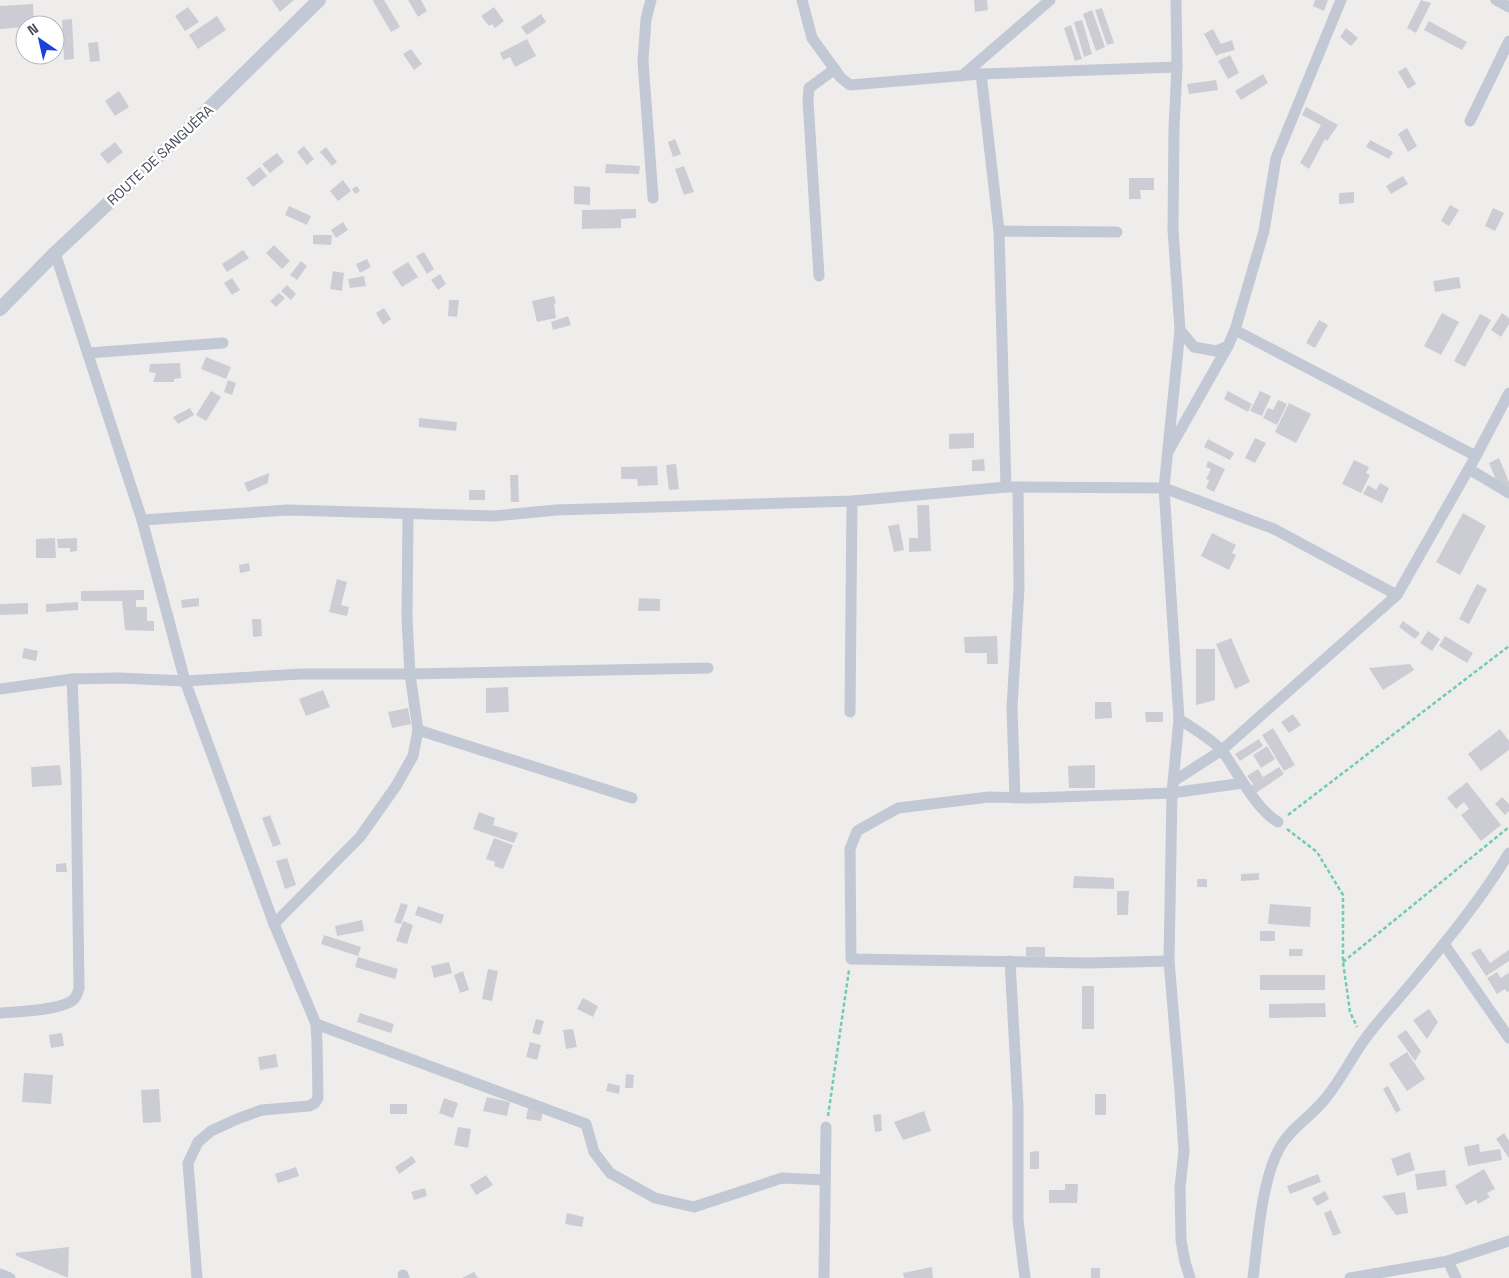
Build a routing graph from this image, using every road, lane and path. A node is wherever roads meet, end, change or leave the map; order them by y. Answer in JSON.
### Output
{"nodes":[{"id":1,"x":319,"y":0,"type":"edge"},
{"id":2,"x":651,"y":0,"type":"edge"},
{"id":3,"x":802,"y":0,"type":"edge"},
{"id":4,"x":1050,"y":0,"type":"edge"},
{"id":5,"x":1176,"y":0,"type":"edge"},
{"id":6,"x":1341,"y":0,"type":"edge"},
{"id":7,"x":1496,"y":0,"type":"edge"},
{"id":8,"x":1509,"y":8,"type":"edge"},
{"id":9,"x":1509,"y":41,"type":"edge"},
{"id":10,"x":1177,"y":67,"type":"junction"},
{"id":11,"x":835,"y":69,"type":"junction"},
{"id":12,"x":981,"y":74,"type":"junction"},
{"id":13,"x":962,"y":76,"type":"junction"},
{"id":14,"x":1470,"y":121,"type":"dead end"},
{"id":15,"x":653,"y":198,"type":"dead end"},
{"id":16,"x":999,"y":231,"type":"junction"},
{"id":17,"x":1117,"y":232,"type":"dead end"},
{"id":18,"x":55,"y":253,"type":"junction"},
{"id":19,"x":819,"y":276,"type":"dead end"},
{"id":20,"x":0,"y":309,"type":"edge"},
{"id":21,"x":1180,"y":330,"type":"junction"},
{"id":22,"x":1235,"y":330,"type":"junction"},
{"id":23,"x":223,"y":344,"type":"dead end"},
{"id":24,"x":1228,"y":346,"type":"junction"},
{"id":25,"x":88,"y":353,"type":"junction"},
{"id":26,"x":1509,"y":393,"type":"edge"},
{"id":27,"x":1167,"y":453,"type":"junction"},
{"id":28,"x":1476,"y":456,"type":"junction"},
{"id":29,"x":1469,"y":469,"type":"junction"},
{"id":30,"x":1006,"y":487,"type":"junction"},
{"id":31,"x":1018,"y":487,"type":"junction"},
{"id":32,"x":1164,"y":488,"type":"junction"},
{"id":33,"x":1509,"y":493,"type":"edge"},
{"id":34,"x":852,"y":501,"type":"junction"},
{"id":35,"x":408,"y":514,"type":"junction"},
{"id":36,"x":142,"y":520,"type":"junction"},
{"id":37,"x":1397,"y":595,"type":"junction"},
{"id":38,"x":1509,"y":646,"type":"edge"},
{"id":39,"x":708,"y":668,"type":"dead end"},
{"id":40,"x":410,"y":674,"type":"junction"},
{"id":41,"x":72,"y":679,"type":"junction"},
{"id":42,"x":185,"y":681,"type":"junction"},
{"id":43,"x":0,"y":689,"type":"edge"},
{"id":44,"x":850,"y":712,"type":"dead end"},
{"id":45,"x":1179,"y":719,"type":"junction"},
{"id":46,"x":418,"y":730,"type":"junction"},
{"id":47,"x":1222,"y":750,"type":"junction"},
{"id":48,"x":1243,"y":783,"type":"junction"},
{"id":49,"x":1173,"y":787,"type":"junction"},
{"id":50,"x":632,"y":798,"type":"dead end"},
{"id":51,"x":1015,"y":798,"type":"junction"},
{"id":52,"x":1278,"y":822,"type":"junction"},
{"id":53,"x":1509,"y":827,"type":"edge"},
{"id":54,"x":1509,"y":853,"type":"edge"},
{"id":55,"x":274,"y":924,"type":"junction"},
{"id":56,"x":1444,"y":944,"type":"junction"},
{"id":57,"x":851,"y":959,"type":"junction"},
{"id":58,"x":1010,"y":961,"type":"junction"},
{"id":59,"x":1169,"y":961,"type":"junction"},
{"id":60,"x":1343,"y":962,"type":"junction"},
{"id":61,"x":0,"y":1013,"type":"edge"},
{"id":62,"x":316,"y":1024,"type":"junction"},
{"id":63,"x":1509,"y":1038,"type":"edge"},
{"id":64,"x":1364,"y":1040,"type":"junction"},
{"id":65,"x":826,"y":1127,"type":"joint"},
{"id":66,"x":825,"y":1180,"type":"junction"},
{"id":67,"x":1509,"y":1241,"type":"edge"},
{"id":68,"x":1448,"y":1261,"type":"junction"},
{"id":69,"x":0,"y":1274,"type":"edge"},
{"id":70,"x":10,"y":1278,"type":"edge"},
{"id":71,"x":197,"y":1278,"type":"edge"},
{"id":72,"x":824,"y":1278,"type":"edge"},
{"id":73,"x":1026,"y":1278,"type":"edge"},
{"id":74,"x":1190,"y":1278,"type":"edge"},
{"id":75,"x":1253,"y":1278,"type":"edge"},
{"id":76,"x":1350,"y":1278,"type":"edge"},
{"id":77,"x":1456,"y":1278,"type":"edge"}],
"edges":[{"from":1,"to":18,"type":"street","name":"ROUTE DE SANGUÉRA"},
{"from":2,"to":15,"type":"street"},
{"from":3,"to":11,"type":"street"},
{"from":4,"to":13,"type":"street"},
{"from":5,"to":10,"type":"street"},
{"from":6,"to":22,"type":"street"},
{"from":7,"to":8,"type":"street"},
{"from":9,"to":14,"type":"street"},
{"from":10,"to":12,"type":"street"},
{"from":10,"to":21,"type":"street"},
{"from":11,"to":13,"type":"street"},
{"from":11,"to":19,"type":"street"},
{"from":12,"to":13,"type":"street"},
{"from":12,"to":16,"type":"street"},
{"from":16,"to":17,"type":"street"},
{"from":16,"to":30,"type":"street"},
{"from":18,"to":20,"type":"street","name":"ROUTE DE SANGUÉRA"},
{"from":18,"to":25,"type":"street"},
{"from":21,"to":24,"type":"street"},
{"from":21,"to":27,"type":"street"},
{"from":22,"to":24,"type":"street"},
{"from":22,"to":28,"type":"street"},
{"from":23,"to":25,"type":"street"},
{"from":24,"to":27,"type":"street"},
{"from":25,"to":36,"type":"street"},
{"from":26,"to":28,"type":"street"},
{"from":27,"to":32,"type":"street"},
{"from":28,"to":29,"type":"street"},
{"from":29,"to":33,"type":"street"},
{"from":29,"to":37,"type":"street"},
{"from":30,"to":31,"type":"street"},
{"from":30,"to":34,"type":"street"},
{"from":31,"to":32,"type":"street"},
{"from":31,"to":51,"type":"street"},
{"from":32,"to":37,"type":"street"},
{"from":32,"to":45,"type":"street"},
{"from":34,"to":35,"type":"street"},
{"from":34,"to":44,"type":"street"},
{"from":35,"to":36,"type":"street"},
{"from":35,"to":40,"type":"street"},
{"from":36,"to":42,"type":"street"},
{"from":37,"to":47,"type":"street"},
{"from":38,"to":52,"type":"path"},
{"from":39,"to":40,"type":"street"},
{"from":40,"to":42,"type":"street"},
{"from":40,"to":46,"type":"street"},
{"from":41,"to":42,"type":"street"},
{"from":41,"to":43,"type":"street"},
{"from":41,"to":61,"type":"street"},
{"from":42,"to":55,"type":"street"},
{"from":45,"to":47,"type":"street"},
{"from":45,"to":49,"type":"street"},
{"from":46,"to":50,"type":"street"},
{"from":46,"to":55,"type":"street"},
{"from":47,"to":48,"type":"street"},
{"from":47,"to":49,"type":"street"},
{"from":48,"to":49,"type":"street"},
{"from":48,"to":52,"type":"street"},
{"from":49,"to":51,"type":"street"},
{"from":49,"to":59,"type":"street"},
{"from":51,"to":57,"type":"street"},
{"from":52,"to":60,"type":"path"},
{"from":53,"to":60,"type":"path"},
{"from":54,"to":56,"type":"street"},
{"from":55,"to":62,"type":"street"},
{"from":56,"to":63,"type":"street"},
{"from":56,"to":64,"type":"street"},
{"from":57,"to":58,"type":"street"},
{"from":57,"to":65,"type":"path"},
{"from":58,"to":59,"type":"street"},
{"from":58,"to":73,"type":"street"},
{"from":59,"to":74,"type":"street"},
{"from":60,"to":64,"type":"path"},
{"from":62,"to":66,"type":"street"},
{"from":62,"to":71,"type":"street"},
{"from":64,"to":75,"type":"street"},
{"from":65,"to":66,"type":"street"},
{"from":66,"to":72,"type":"street"},
{"from":67,"to":68,"type":"street"},
{"from":68,"to":76,"type":"street"},
{"from":68,"to":77,"type":"street"},
{"from":69,"to":70,"type":"street"}]}
